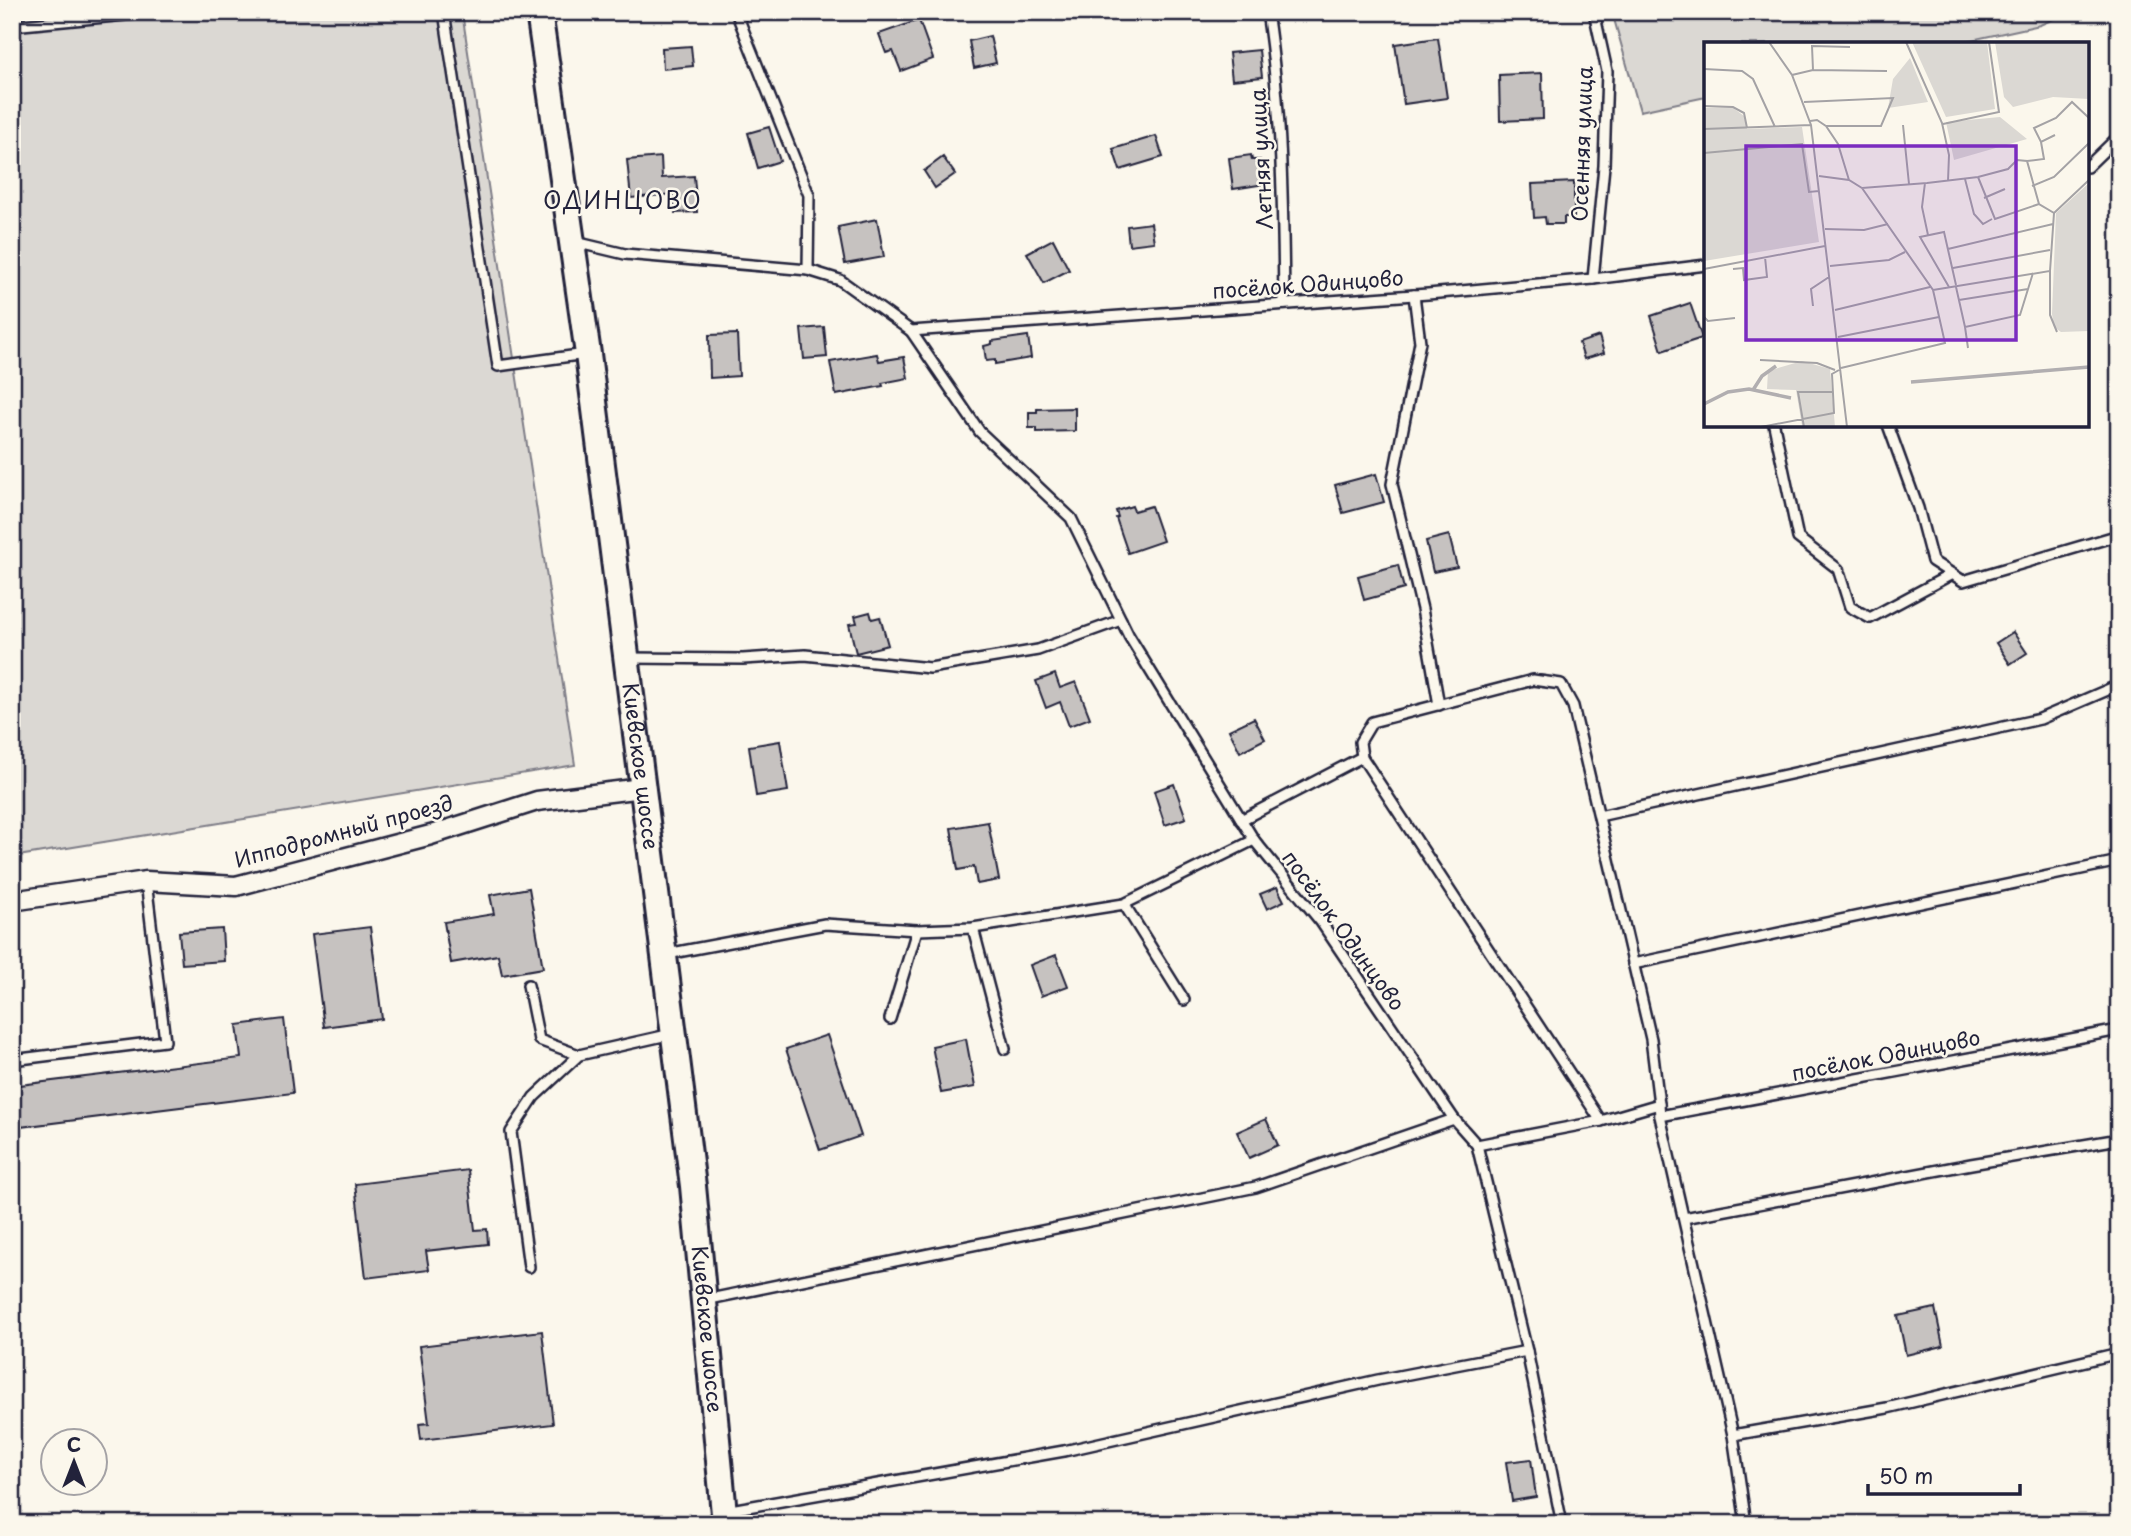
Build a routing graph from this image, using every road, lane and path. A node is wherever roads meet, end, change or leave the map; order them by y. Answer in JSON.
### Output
{"nodes":[{"id":1,"x":157,"y":12,"type":"edge"},
{"id":2,"x":444,"y":12,"type":"edge"},
{"id":3,"x":539,"y":12,"type":"edge"},
{"id":4,"x":736,"y":12,"type":"edge"},
{"id":5,"x":1267,"y":12,"type":"edge"},
{"id":6,"x":1594,"y":12,"type":"edge"},
{"id":7,"x":12,"y":26,"type":"edge"},
{"id":8,"x":2119,"y":136,"type":"edge"},
{"id":9,"x":2089,"y":165,"type":"edge"},
{"id":10,"x":570,"y":241,"type":"junction"},
{"id":11,"x":1704,"y":265,"type":"edge"},
{"id":12,"x":808,"y":270,"type":"junction"},
{"id":13,"x":1594,"y":279,"type":"junction"},
{"id":14,"x":1414,"y":295,"type":"junction"},
{"id":15,"x":1284,"y":304,"type":"junction"},
{"id":16,"x":911,"y":331,"type":"junction"},
{"id":17,"x":588,"y":354,"type":"junction"},
{"id":18,"x":1774,"y":427,"type":"edge"},
{"id":19,"x":1889,"y":427,"type":"edge"},
{"id":20,"x":2119,"y":535,"type":"edge"},
{"id":21,"x":1952,"y":574,"type":"junction"},
{"id":22,"x":1121,"y":620,"type":"junction"},
{"id":23,"x":625,"y":657,"type":"junction"},
{"id":24,"x":2119,"y":685,"type":"edge"},
{"id":25,"x":1440,"y":705,"type":"junction"},
{"id":26,"x":1362,"y":757,"type":"junction"},
{"id":27,"x":642,"y":788,"type":"junction"},
{"id":28,"x":1599,"y":816,"type":"junction"},
{"id":29,"x":1241,"y":820,"type":"junction"},
{"id":30,"x":1254,"y":840,"type":"junction"},
{"id":31,"x":2119,"y":861,"type":"edge"},
{"id":32,"x":146,"y":881,"type":"junction"},
{"id":33,"x":12,"y":901,"type":"edge"},
{"id":34,"x":1124,"y":904,"type":"junction"},
{"id":35,"x":974,"y":928,"type":"junction"},
{"id":36,"x":917,"y":930,"type":"junction"},
{"id":37,"x":663,"y":955,"type":"junction"},
{"id":38,"x":1633,"y":964,"type":"junction"},
{"id":39,"x":527,"y":985,"type":"dead end"},
{"id":40,"x":1184,"y":1000,"type":"dead end"},
{"id":41,"x":891,"y":1019,"type":"dead end"},
{"id":42,"x":2119,"y":1030,"type":"edge"},
{"id":43,"x":673,"y":1033,"type":"junction"},
{"id":44,"x":1005,"y":1049,"type":"dead end"},
{"id":45,"x":579,"y":1055,"type":"junction"},
{"id":46,"x":12,"y":1060,"type":"edge"},
{"id":47,"x":1659,"y":1104,"type":"junction"},
{"id":48,"x":1660,"y":1116,"type":"junction"},
{"id":49,"x":1454,"y":1119,"type":"junction"},
{"id":50,"x":1601,"y":1121,"type":"junction"},
{"id":51,"x":2119,"y":1139,"type":"edge"},
{"id":52,"x":1477,"y":1145,"type":"junction"},
{"id":53,"x":1684,"y":1218,"type":"junction"},
{"id":54,"x":529,"y":1267,"type":"dead end"},
{"id":55,"x":704,"y":1300,"type":"junction"},
{"id":56,"x":1527,"y":1351,"type":"junction"},
{"id":57,"x":2119,"y":1353,"type":"edge"},
{"id":58,"x":1732,"y":1434,"type":"junction"},
{"id":59,"x":724,"y":1518,"type":"edge"},
{"id":60,"x":1562,"y":1524,"type":"edge"},
{"id":61,"x":1746,"y":1524,"type":"edge"}],
"edges":[{"from":1,"to":7,"type":"lane"},
{"from":2,"to":17,"type":"lane"},
{"from":3,"to":10,"type":"main road","name":"Киевское шоссе"},
{"from":4,"to":12,"type":"lane"},
{"from":5,"to":15,"type":"lane","name":"Летняя улица"},
{"from":6,"to":13,"type":"lane","name":"Осенняя улица"},
{"from":8,"to":9,"type":"lane"},
{"from":10,"to":12,"type":"lane","name":"посёлок Одинцово"},
{"from":10,"to":17,"type":"main road","name":"Киевское шоссе"},
{"from":11,"to":13,"type":"lane","name":"посёлок Одинцово"},
{"from":12,"to":16,"type":"lane","name":"посёлок Одинцово"},
{"from":13,"to":14,"type":"lane","name":"посёлок Одинцово"},
{"from":14,"to":15,"type":"lane","name":"посёлок Одинцово"},
{"from":14,"to":25,"type":"lane"},
{"from":15,"to":16,"type":"lane","name":"посёлок Одинцово"},
{"from":16,"to":22,"type":"lane","name":"посёлок Одинцово"},
{"from":17,"to":23,"type":"main road","name":"Киевское шоссе"},
{"from":18,"to":21,"type":"lane"},
{"from":19,"to":21,"type":"lane"},
{"from":20,"to":21,"type":"lane"},
{"from":22,"to":23,"type":"lane"},
{"from":22,"to":29,"type":"lane","name":"посёлок Одинцово"},
{"from":23,"to":27,"type":"main road","name":"Киевское шоссе"},
{"from":24,"to":28,"type":"lane"},
{"from":25,"to":26,"type":"lane"},
{"from":25,"to":28,"type":"lane"},
{"from":26,"to":29,"type":"lane"},
{"from":26,"to":50,"type":"lane"},
{"from":27,"to":32,"type":"street","name":"Ипподромный проезд"},
{"from":27,"to":37,"type":"main road","name":"Киевское шоссе"},
{"from":28,"to":38,"type":"lane"},
{"from":29,"to":30,"type":"lane","name":"посёлок Одинцово"},
{"from":30,"to":34,"type":"lane","name":"посёлок Одинцово"},
{"from":30,"to":49,"type":"lane","name":"посёлок Одинцово"},
{"from":31,"to":38,"type":"lane"},
{"from":32,"to":33,"type":"street","name":"Ипподромный проезд"},
{"from":32,"to":46,"type":"lane"},
{"from":34,"to":35,"type":"lane","name":"посёлок Одинцово"},
{"from":34,"to":40,"type":"lane"},
{"from":35,"to":36,"type":"lane","name":"посёлок Одинцово"},
{"from":35,"to":44,"type":"lane"},
{"from":36,"to":37,"type":"lane","name":"посёлок Одинцово"},
{"from":36,"to":41,"type":"lane"},
{"from":37,"to":43,"type":"main road","name":"Киевское шоссе"},
{"from":38,"to":47,"type":"lane"},
{"from":39,"to":45,"type":"lane"},
{"from":42,"to":48,"type":"lane","name":"посёлок Одинцово"},
{"from":43,"to":45,"type":"lane"},
{"from":43,"to":55,"type":"main road","name":"Киевское шоссе"},
{"from":45,"to":54,"type":"lane"},
{"from":47,"to":48,"type":"lane"},
{"from":47,"to":50,"type":"lane"},
{"from":48,"to":53,"type":"lane"},
{"from":49,"to":52,"type":"lane","name":"посёлок Одинцово"},
{"from":49,"to":55,"type":"lane"},
{"from":50,"to":52,"type":"lane"},
{"from":51,"to":53,"type":"lane"},
{"from":52,"to":56,"type":"lane","name":"посёлок Одинцово"},
{"from":53,"to":58,"type":"lane"},
{"from":55,"to":59,"type":"main road","name":"Киевское шоссе"},
{"from":56,"to":59,"type":"lane"},
{"from":56,"to":60,"type":"lane","name":"посёлок Одинцово"},
{"from":57,"to":58,"type":"lane"},
{"from":58,"to":61,"type":"lane"}]}
